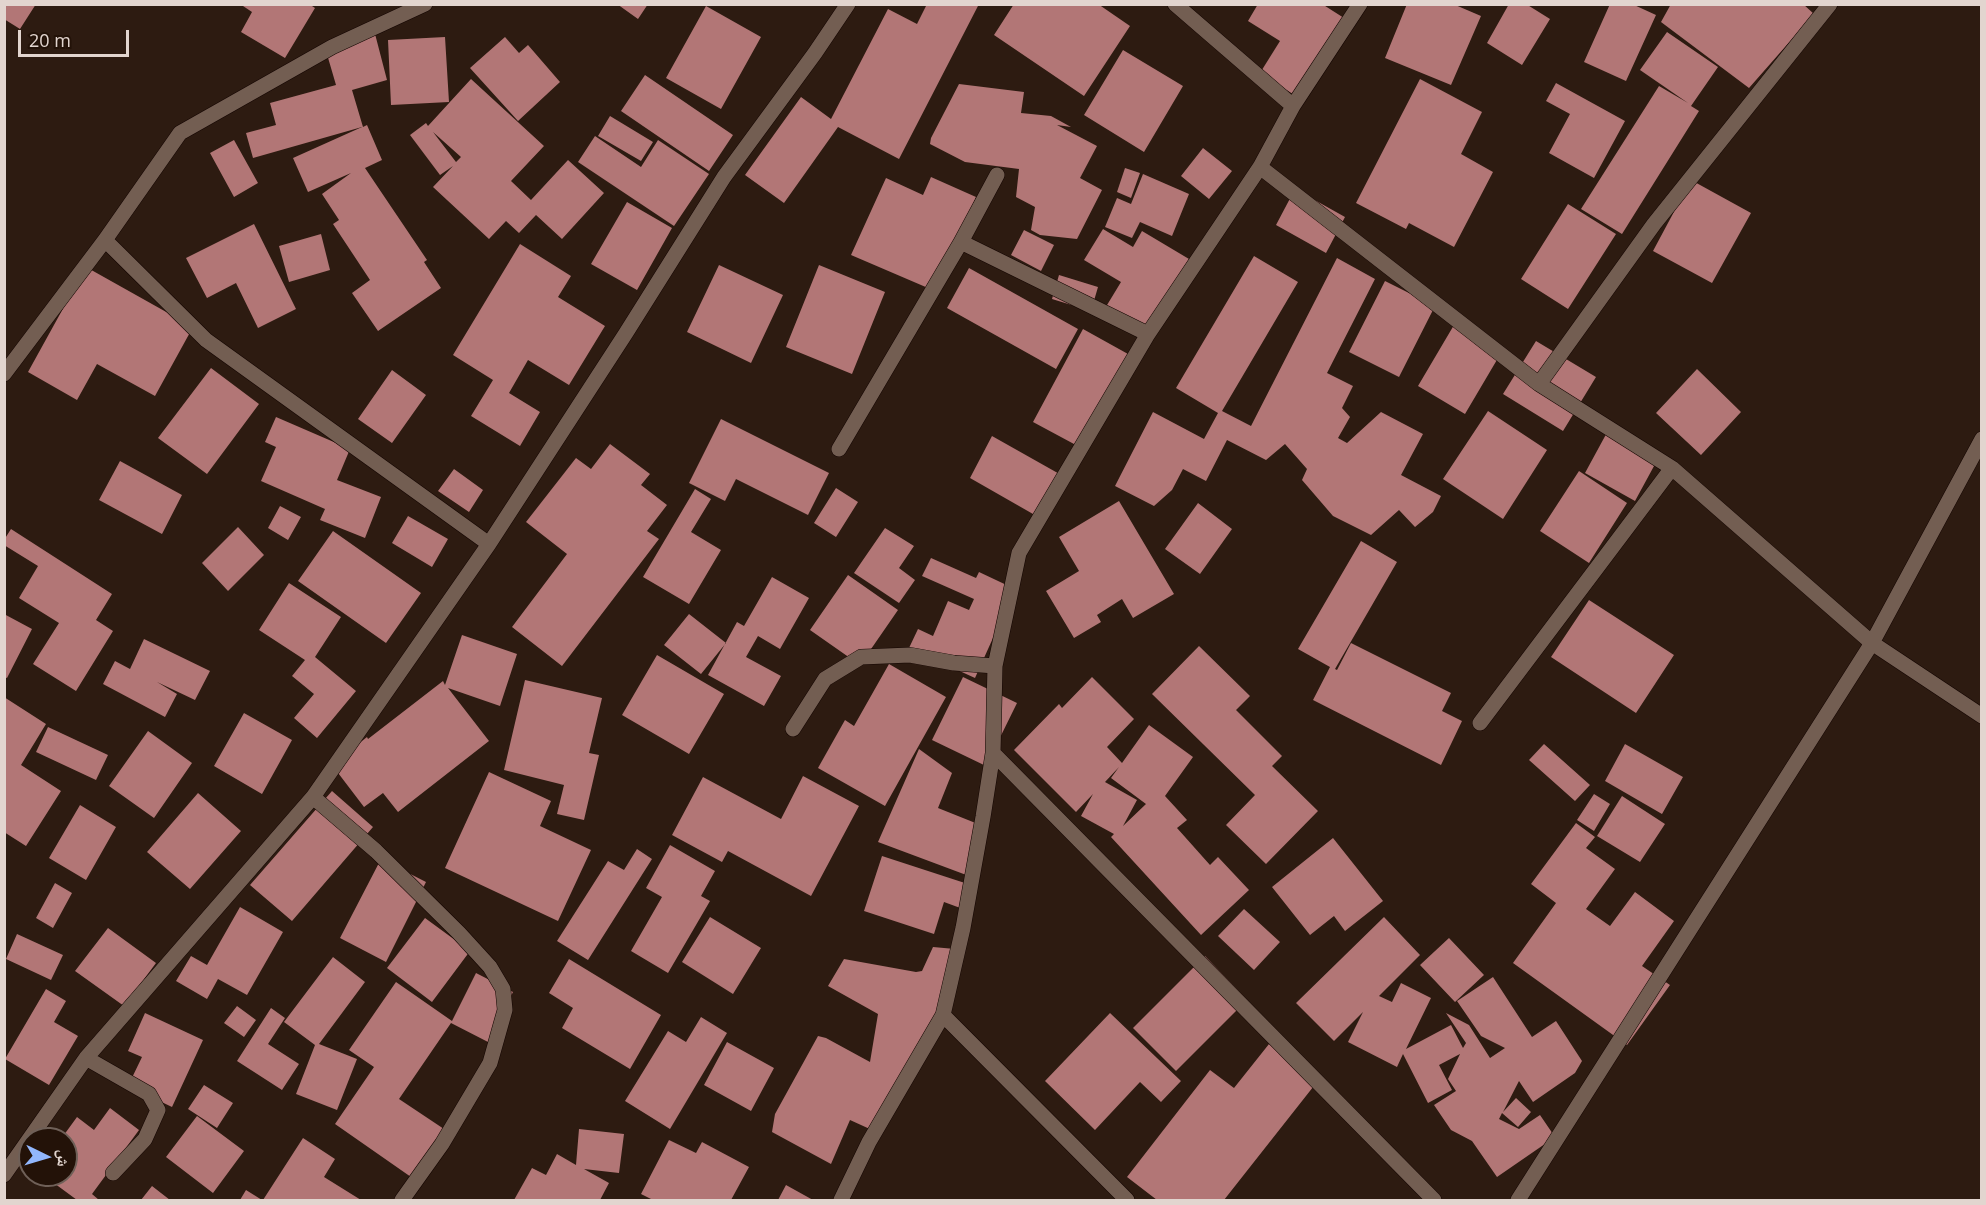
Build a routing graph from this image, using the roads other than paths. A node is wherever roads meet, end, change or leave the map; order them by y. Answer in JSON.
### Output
{"nodes":[{"id":1,"x":425,"y":4,"type":"edge"},
{"id":2,"x":848,"y":4,"type":"edge"},
{"id":3,"x":1175,"y":4,"type":"edge"},
{"id":4,"x":1360,"y":4,"type":"edge"},
{"id":5,"x":1830,"y":4,"type":"edge"},
{"id":6,"x":1293,"y":106,"type":"junction"},
{"id":7,"x":1260,"y":167,"type":"junction"},
{"id":8,"x":997,"y":175,"type":"dead end"},
{"id":9,"x":105,"y":240,"type":"junction"},
{"id":10,"x":961,"y":242,"type":"junction"},
{"id":11,"x":1148,"y":334,"type":"junction"},
{"id":12,"x":4,"y":374,"type":"edge"},
{"id":13,"x":1539,"y":384,"type":"junction"},
{"id":14,"x":1982,"y":439,"type":"edge"},
{"id":15,"x":839,"y":449,"type":"dead end"},
{"id":16,"x":1672,"y":468,"type":"junction"},
{"id":17,"x":489,"y":544,"type":"junction"},
{"id":18,"x":1872,"y":643,"type":"junction"},
{"id":19,"x":994,"y":666,"type":"junction"},
{"id":20,"x":1982,"y":716,"type":"edge"},
{"id":21,"x":1480,"y":723,"type":"dead end"},
{"id":22,"x":793,"y":729,"type":"dead end"},
{"id":23,"x":993,"y":753,"type":"junction"},
{"id":24,"x":313,"y":797,"type":"junction"},
{"id":25,"x":943,"y":1015,"type":"junction"},
{"id":26,"x":86,"y":1058,"type":"junction"},
{"id":27,"x":113,"y":1173,"type":"dead end"},
{"id":28,"x":4,"y":1174,"type":"edge"},
{"id":29,"x":402,"y":1200,"type":"edge"},
{"id":30,"x":841,"y":1200,"type":"edge"},
{"id":31,"x":1127,"y":1200,"type":"edge"},
{"id":32,"x":1434,"y":1200,"type":"edge"},
{"id":33,"x":1518,"y":1200,"type":"edge"}],
"edges":[{"from":1,"to":9,"type":"street"},
{"from":2,"to":17,"type":"street"},
{"from":3,"to":6,"type":"street"},
{"from":4,"to":6,"type":"street"},
{"from":5,"to":13,"type":"street"},
{"from":6,"to":7,"type":"street"},
{"from":7,"to":11,"type":"street"},
{"from":7,"to":13,"type":"street"},
{"from":8,"to":10,"type":"street"},
{"from":9,"to":12,"type":"street"},
{"from":9,"to":17,"type":"street"},
{"from":10,"to":11,"type":"street"},
{"from":10,"to":15,"type":"street"},
{"from":11,"to":19,"type":"street"},
{"from":13,"to":16,"type":"street"},
{"from":14,"to":18,"type":"street"},
{"from":16,"to":18,"type":"street"},
{"from":16,"to":21,"type":"street"},
{"from":17,"to":24,"type":"street"},
{"from":18,"to":20,"type":"street"},
{"from":18,"to":33,"type":"street"},
{"from":19,"to":22,"type":"street"},
{"from":19,"to":23,"type":"street"},
{"from":23,"to":25,"type":"street"},
{"from":23,"to":32,"type":"street"},
{"from":24,"to":26,"type":"street"},
{"from":24,"to":29,"type":"street"},
{"from":25,"to":30,"type":"street"},
{"from":25,"to":31,"type":"street"},
{"from":26,"to":27,"type":"street"},
{"from":26,"to":28,"type":"street"}]}
